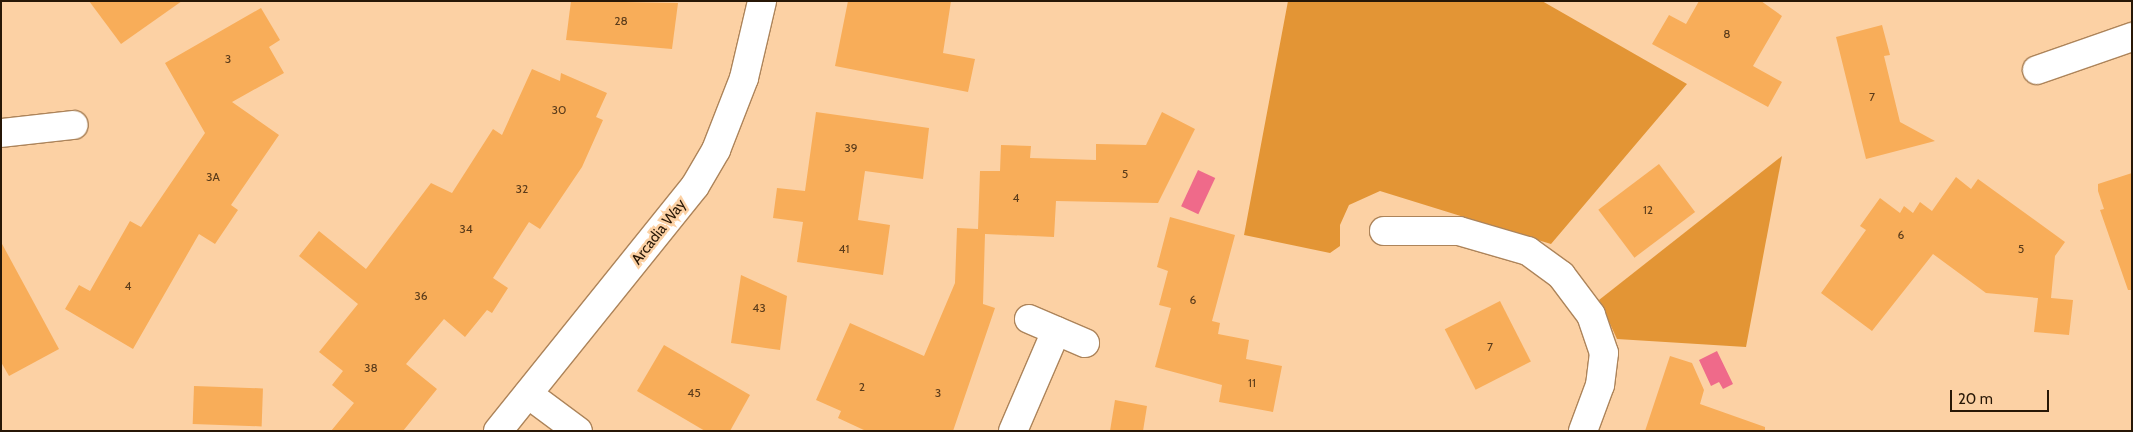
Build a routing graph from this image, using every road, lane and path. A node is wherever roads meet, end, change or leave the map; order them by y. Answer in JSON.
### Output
{"nodes":[{"id":1,"x":762,"y":1,"type":"edge"},
{"id":2,"x":2132,"y":36,"type":"edge"},
{"id":3,"x":2037,"y":70,"type":"dead end"},
{"id":4,"x":74,"y":125,"type":"dead end"},
{"id":5,"x":1,"y":133,"type":"edge"},
{"id":6,"x":1384,"y":231,"type":"dead end"},
{"id":7,"x":1029,"y":319,"type":"dead end"},
{"id":8,"x":1056,"y":331,"type":"junction"},
{"id":9,"x":1085,"y":343,"type":"dead end"},
{"id":10,"x":528,"y":394,"type":"junction"},
{"id":11,"x":498,"y":431,"type":"edge"},
{"id":12,"x":578,"y":431,"type":"edge"},
{"id":13,"x":1013,"y":431,"type":"edge"},
{"id":14,"x":1583,"y":431,"type":"edge"}],
"edges":[{"from":1,"to":10,"type":"street","name":"Arcadia Way"},
{"from":2,"to":3,"type":"street"},
{"from":4,"to":5,"type":"street"},
{"from":6,"to":14,"type":"street"},
{"from":7,"to":8,"type":"street"},
{"from":8,"to":9,"type":"street"},
{"from":8,"to":13,"type":"street"},
{"from":10,"to":11,"type":"street","name":"Arcadia Way"},
{"from":10,"to":12,"type":"street"}]}
